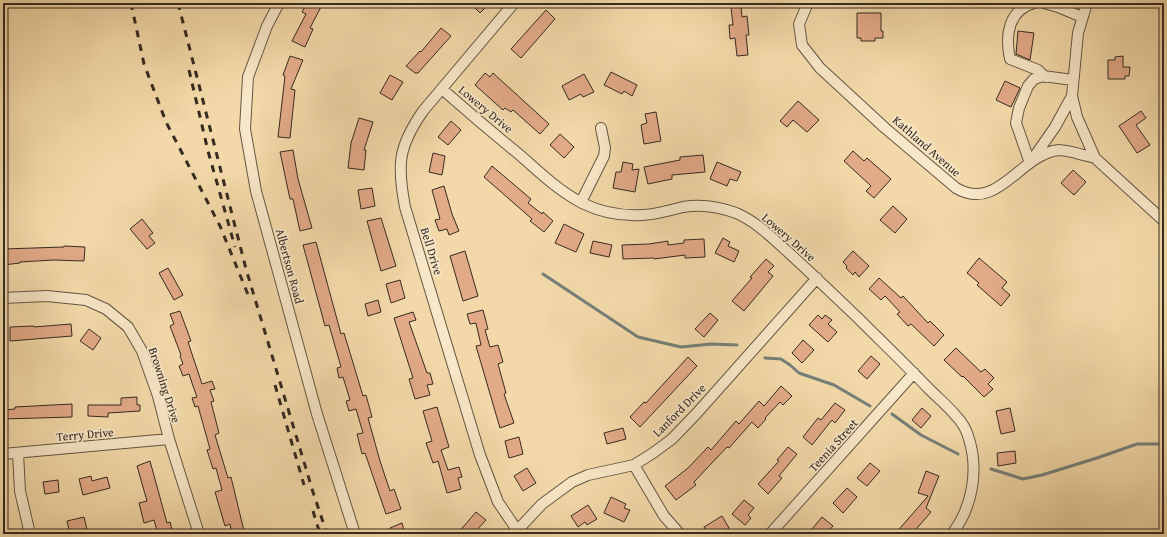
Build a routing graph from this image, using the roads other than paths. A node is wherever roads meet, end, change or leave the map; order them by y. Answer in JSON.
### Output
{"nodes":[{"id":1,"x":279,"y":3,"type":"edge"},
{"id":2,"x":514,"y":3,"type":"edge"},
{"id":3,"x":808,"y":3,"type":"edge"},
{"id":4,"x":1034,"y":3,"type":"edge"},
{"id":5,"x":1044,"y":3,"type":"edge"},
{"id":6,"x":1087,"y":3,"type":"edge"},
{"id":7,"x":1082,"y":17,"type":"junction"},
{"id":8,"x":1045,"y":77,"type":"junction"},
{"id":9,"x":1073,"y":80,"type":"junction"},
{"id":10,"x":442,"y":89,"type":"junction"},
{"id":11,"x":1072,"y":96,"type":"junction"},
{"id":12,"x":601,"y":128,"type":"dead end"},
{"id":13,"x":1095,"y":158,"type":"junction"},
{"id":14,"x":1030,"y":163,"type":"junction"},
{"id":15,"x":581,"y":202,"type":"junction"},
{"id":16,"x":1164,"y":222,"type":"edge"},
{"id":17,"x":817,"y":278,"type":"junction"},
{"id":18,"x":3,"y":298,"type":"edge"},
{"id":19,"x":914,"y":373,"type":"junction"},
{"id":20,"x":169,"y":439,"type":"junction"},
{"id":21,"x":18,"y":453,"type":"junction"},
{"id":22,"x":3,"y":454,"type":"edge"},
{"id":23,"x":634,"y":465,"type":"junction"},
{"id":24,"x":515,"y":532,"type":"edge"},
{"id":25,"x":30,"y":534,"type":"edge"},
{"id":26,"x":199,"y":534,"type":"edge"},
{"id":27,"x":356,"y":534,"type":"edge"},
{"id":28,"x":680,"y":534,"type":"edge"},
{"id":29,"x":770,"y":534,"type":"edge"},
{"id":30,"x":952,"y":534,"type":"edge"}],
"edges":[{"from":1,"to":27,"type":"street","name":"Albertson Road"},
{"from":2,"to":10,"type":"street","name":"Bell Drive"},
{"from":3,"to":14,"type":"street","name":"Kathland Avenue"},
{"from":4,"to":8,"type":"street"},
{"from":5,"to":7,"type":"street"},
{"from":6,"to":7,"type":"street"},
{"from":7,"to":9,"type":"street"},
{"from":8,"to":9,"type":"street"},
{"from":8,"to":14,"type":"street"},
{"from":9,"to":11,"type":"street"},
{"from":10,"to":15,"type":"street","name":"Lowery Drive"},
{"from":10,"to":24,"type":"street","name":"Bell Drive"},
{"from":11,"to":13,"type":"street"},
{"from":11,"to":14,"type":"street"},
{"from":12,"to":15,"type":"street"},
{"from":13,"to":14,"type":"street","name":"Kathland Avenue"},
{"from":13,"to":16,"type":"street"},
{"from":15,"to":17,"type":"street","name":"Lowery Drive"},
{"from":17,"to":19,"type":"street","name":"Lowery Drive"},
{"from":17,"to":23,"type":"street","name":"Lanford Drive"},
{"from":18,"to":20,"type":"street","name":"Browning Drive"},
{"from":19,"to":29,"type":"street","name":"Teenia Street"},
{"from":19,"to":30,"type":"street","name":"Lowery Drive"},
{"from":20,"to":21,"type":"street","name":"Terry Drive"},
{"from":20,"to":26,"type":"street","name":"Browning Drive"},
{"from":21,"to":22,"type":"street","name":"Terry Drive"},
{"from":21,"to":25,"type":"street"},
{"from":23,"to":24,"type":"street","name":"Lanford Drive"},
{"from":23,"to":28,"type":"street"}]}
